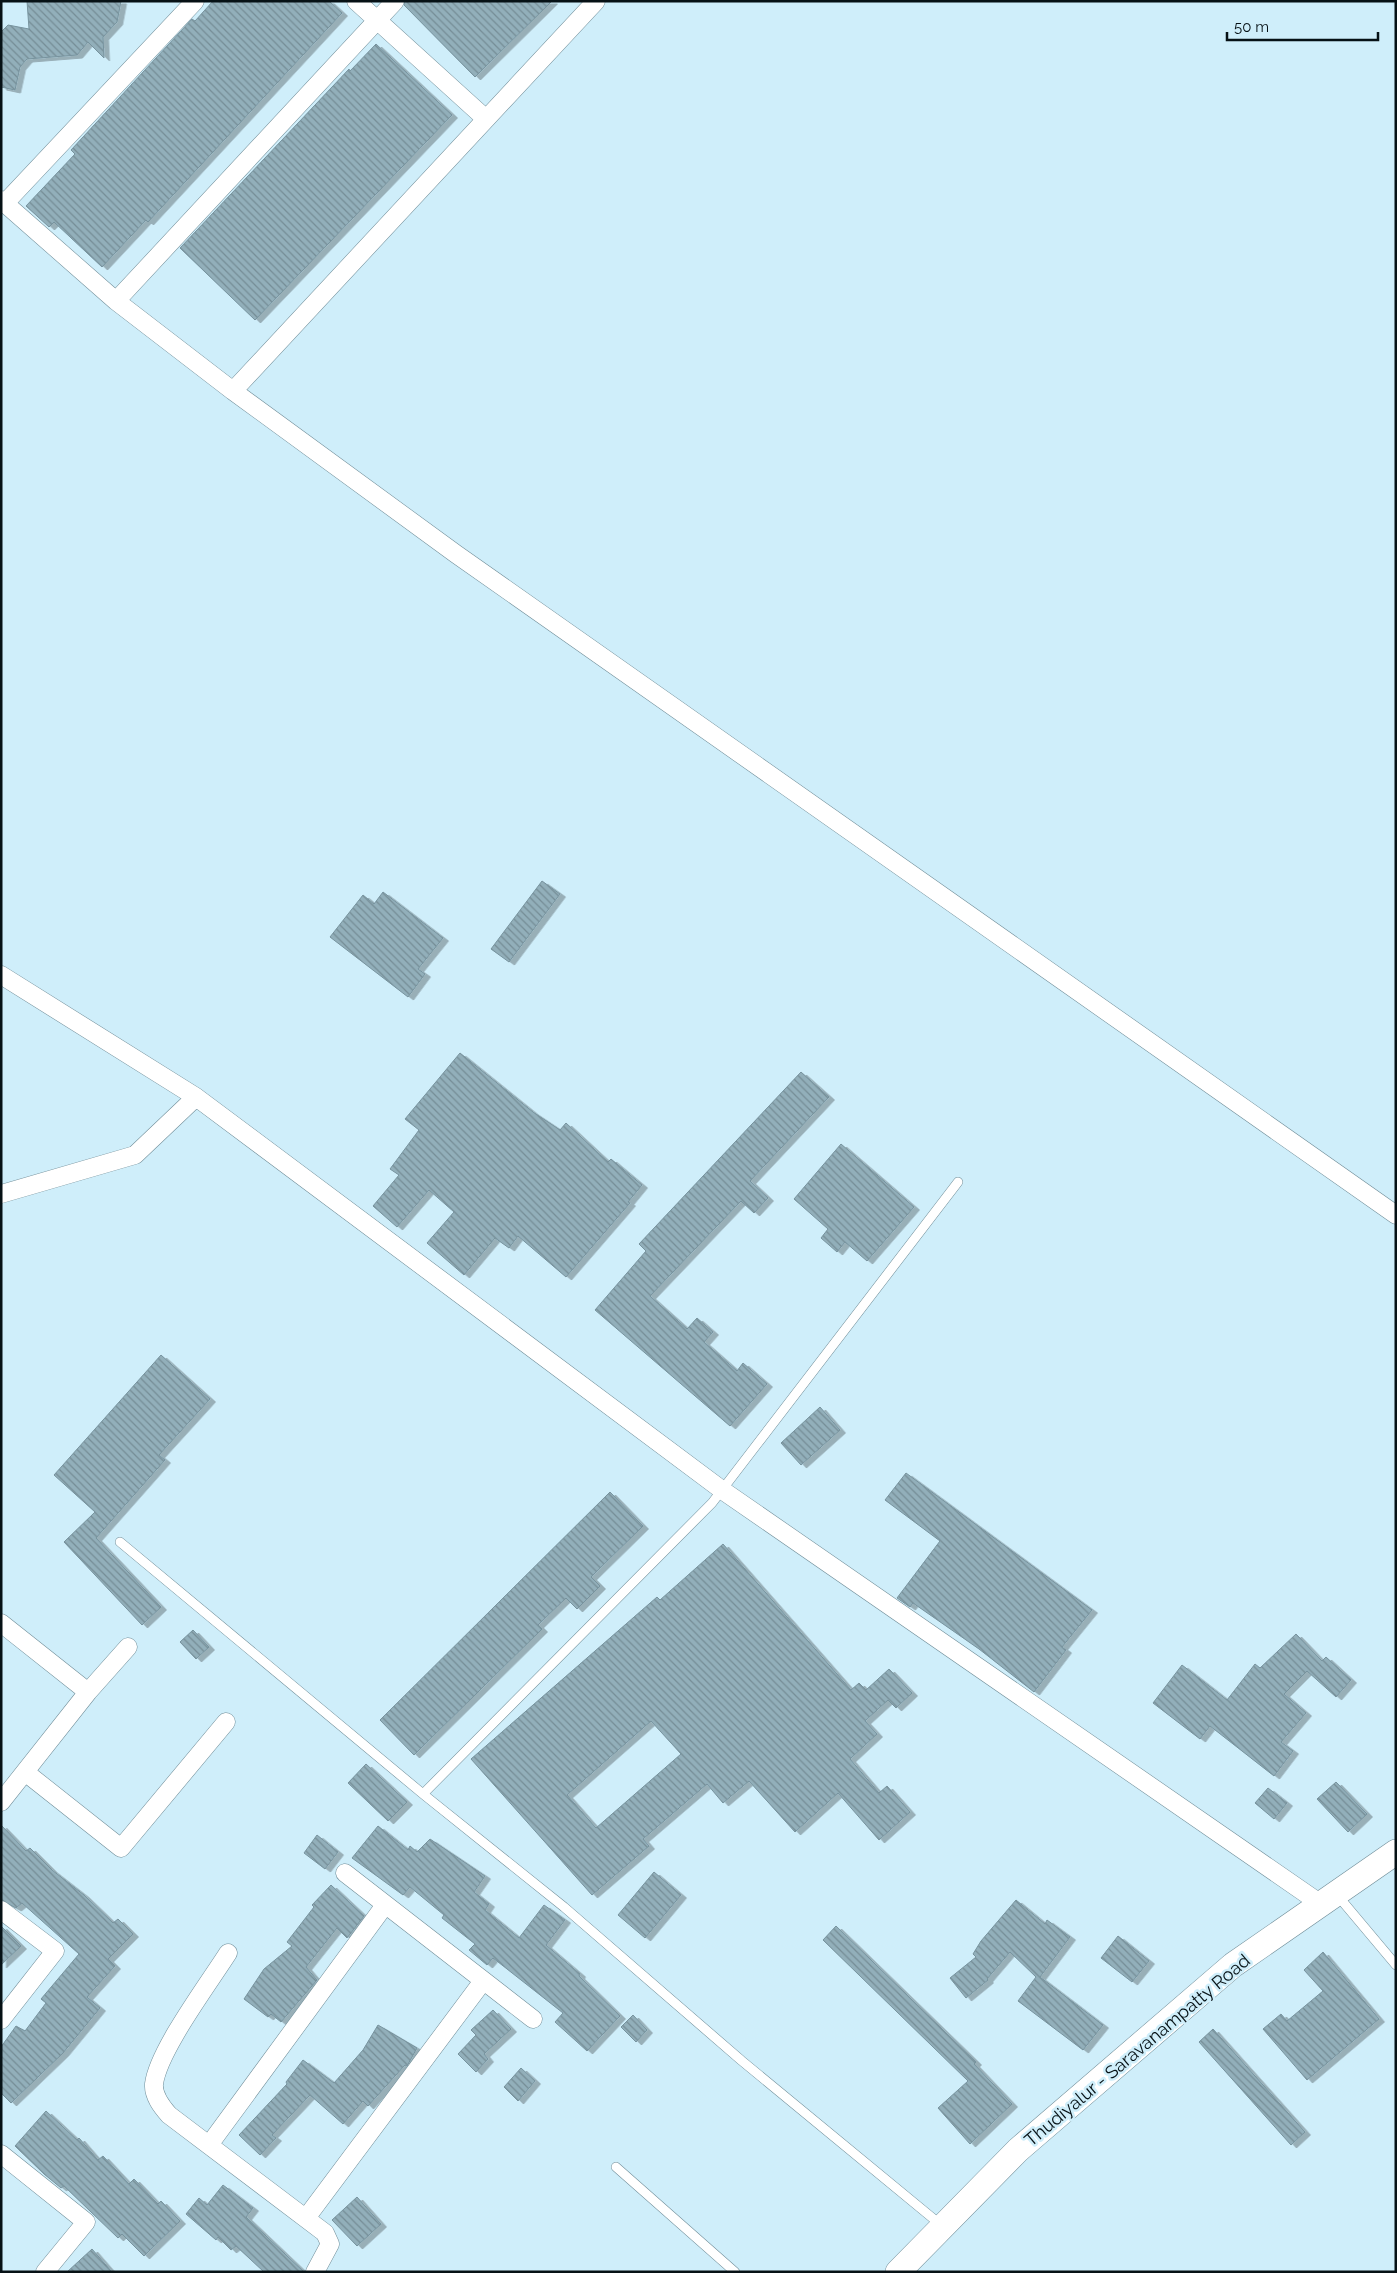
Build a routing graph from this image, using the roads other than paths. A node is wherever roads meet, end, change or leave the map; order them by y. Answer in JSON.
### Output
{"nodes":[{"id":1,"x":195,"y":1,"type":"edge"},
{"id":2,"x":356,"y":1,"type":"edge"},
{"id":3,"x":394,"y":1,"type":"edge"},
{"id":4,"x":596,"y":1,"type":"edge"},
{"id":5,"x":377,"y":20,"type":"junction"},
{"id":6,"x":486,"y":119,"type":"junction"},
{"id":7,"x":3,"y":202,"type":"edge"},
{"id":8,"x":116,"y":302,"type":"junction"},
{"id":9,"x":233,"y":391,"type":"junction"},
{"id":10,"x":1,"y":974,"type":"edge"},
{"id":11,"x":196,"y":1097,"type":"junction"},
{"id":12,"x":958,"y":1182,"type":"dead end"},
{"id":13,"x":1,"y":1194,"type":"edge"},
{"id":14,"x":1396,"y":1216,"type":"edge"},
{"id":15,"x":722,"y":1490,"type":"junction"},
{"id":16,"x":120,"y":1542,"type":"dead end"},
{"id":17,"x":2,"y":1625,"type":"edge"},
{"id":18,"x":128,"y":1647,"type":"dead end"},
{"id":19,"x":88,"y":1692,"type":"junction"},
{"id":20,"x":226,"y":1722,"type":"dead end"},
{"id":21,"x":25,"y":1772,"type":"junction"},
{"id":22,"x":424,"y":1794,"type":"junction"},
{"id":23,"x":1,"y":1802,"type":"edge"},
{"id":24,"x":1396,"y":1852,"type":"edge"},
{"id":25,"x":345,"y":1874,"type":"dead end"},
{"id":26,"x":1329,"y":1899,"type":"junction"},
{"id":27,"x":386,"y":1905,"type":"junction"},
{"id":28,"x":1,"y":1910,"type":"edge"},
{"id":29,"x":228,"y":1953,"type":"dead end"},
{"id":30,"x":1396,"y":1965,"type":"edge"},
{"id":31,"x":483,"y":1981,"type":"junction"},
{"id":32,"x":533,"y":2019,"type":"dead end"},
{"id":33,"x":1,"y":2020,"type":"edge"},
{"id":34,"x":209,"y":2145,"type":"junction"},
{"id":35,"x":1,"y":2154,"type":"edge"},
{"id":36,"x":616,"y":2167,"type":"dead end"},
{"id":37,"x":306,"y":2218,"type":"junction"},
{"id":38,"x":943,"y":2227,"type":"junction"},
{"id":39,"x":45,"y":2272,"type":"edge"},
{"id":40,"x":316,"y":2272,"type":"edge"},
{"id":41,"x":735,"y":2272,"type":"edge"},
{"id":42,"x":898,"y":2272,"type":"edge"}],
"edges":[{"from":1,"to":7,"type":"street"},
{"from":2,"to":5,"type":"street"},
{"from":3,"to":5,"type":"street"},
{"from":4,"to":6,"type":"street"},
{"from":5,"to":6,"type":"street"},
{"from":5,"to":8,"type":"street"},
{"from":6,"to":9,"type":"street"},
{"from":7,"to":8,"type":"street"},
{"from":8,"to":9,"type":"street"},
{"from":9,"to":14,"type":"street"},
{"from":10,"to":11,"type":"street"},
{"from":11,"to":13,"type":"street"},
{"from":11,"to":15,"type":"street"},
{"from":12,"to":15,"type":"lane"},
{"from":15,"to":22,"type":"lane"},
{"from":15,"to":26,"type":"street"},
{"from":16,"to":22,"type":"lane"},
{"from":17,"to":19,"type":"street"},
{"from":18,"to":19,"type":"street"},
{"from":19,"to":21,"type":"street"},
{"from":20,"to":21,"type":"street"},
{"from":21,"to":23,"type":"street"},
{"from":22,"to":38,"type":"lane"},
{"from":24,"to":26,"type":"main road","name":"Thudiyalur - Saravanampatty Road"},
{"from":25,"to":27,"type":"street"},
{"from":26,"to":30,"type":"lane"},
{"from":26,"to":38,"type":"main road","name":"Thudiyalur - Saravanampatty Road"},
{"from":27,"to":31,"type":"street"},
{"from":27,"to":34,"type":"street"},
{"from":28,"to":33,"type":"street"},
{"from":29,"to":34,"type":"street"},
{"from":31,"to":32,"type":"street"},
{"from":31,"to":37,"type":"street"},
{"from":34,"to":37,"type":"street"},
{"from":35,"to":39,"type":"street"},
{"from":36,"to":41,"type":"lane"},
{"from":37,"to":40,"type":"street"},
{"from":38,"to":42,"type":"main road","name":"Thudiyalur - Saravanampatty Road"}]}
